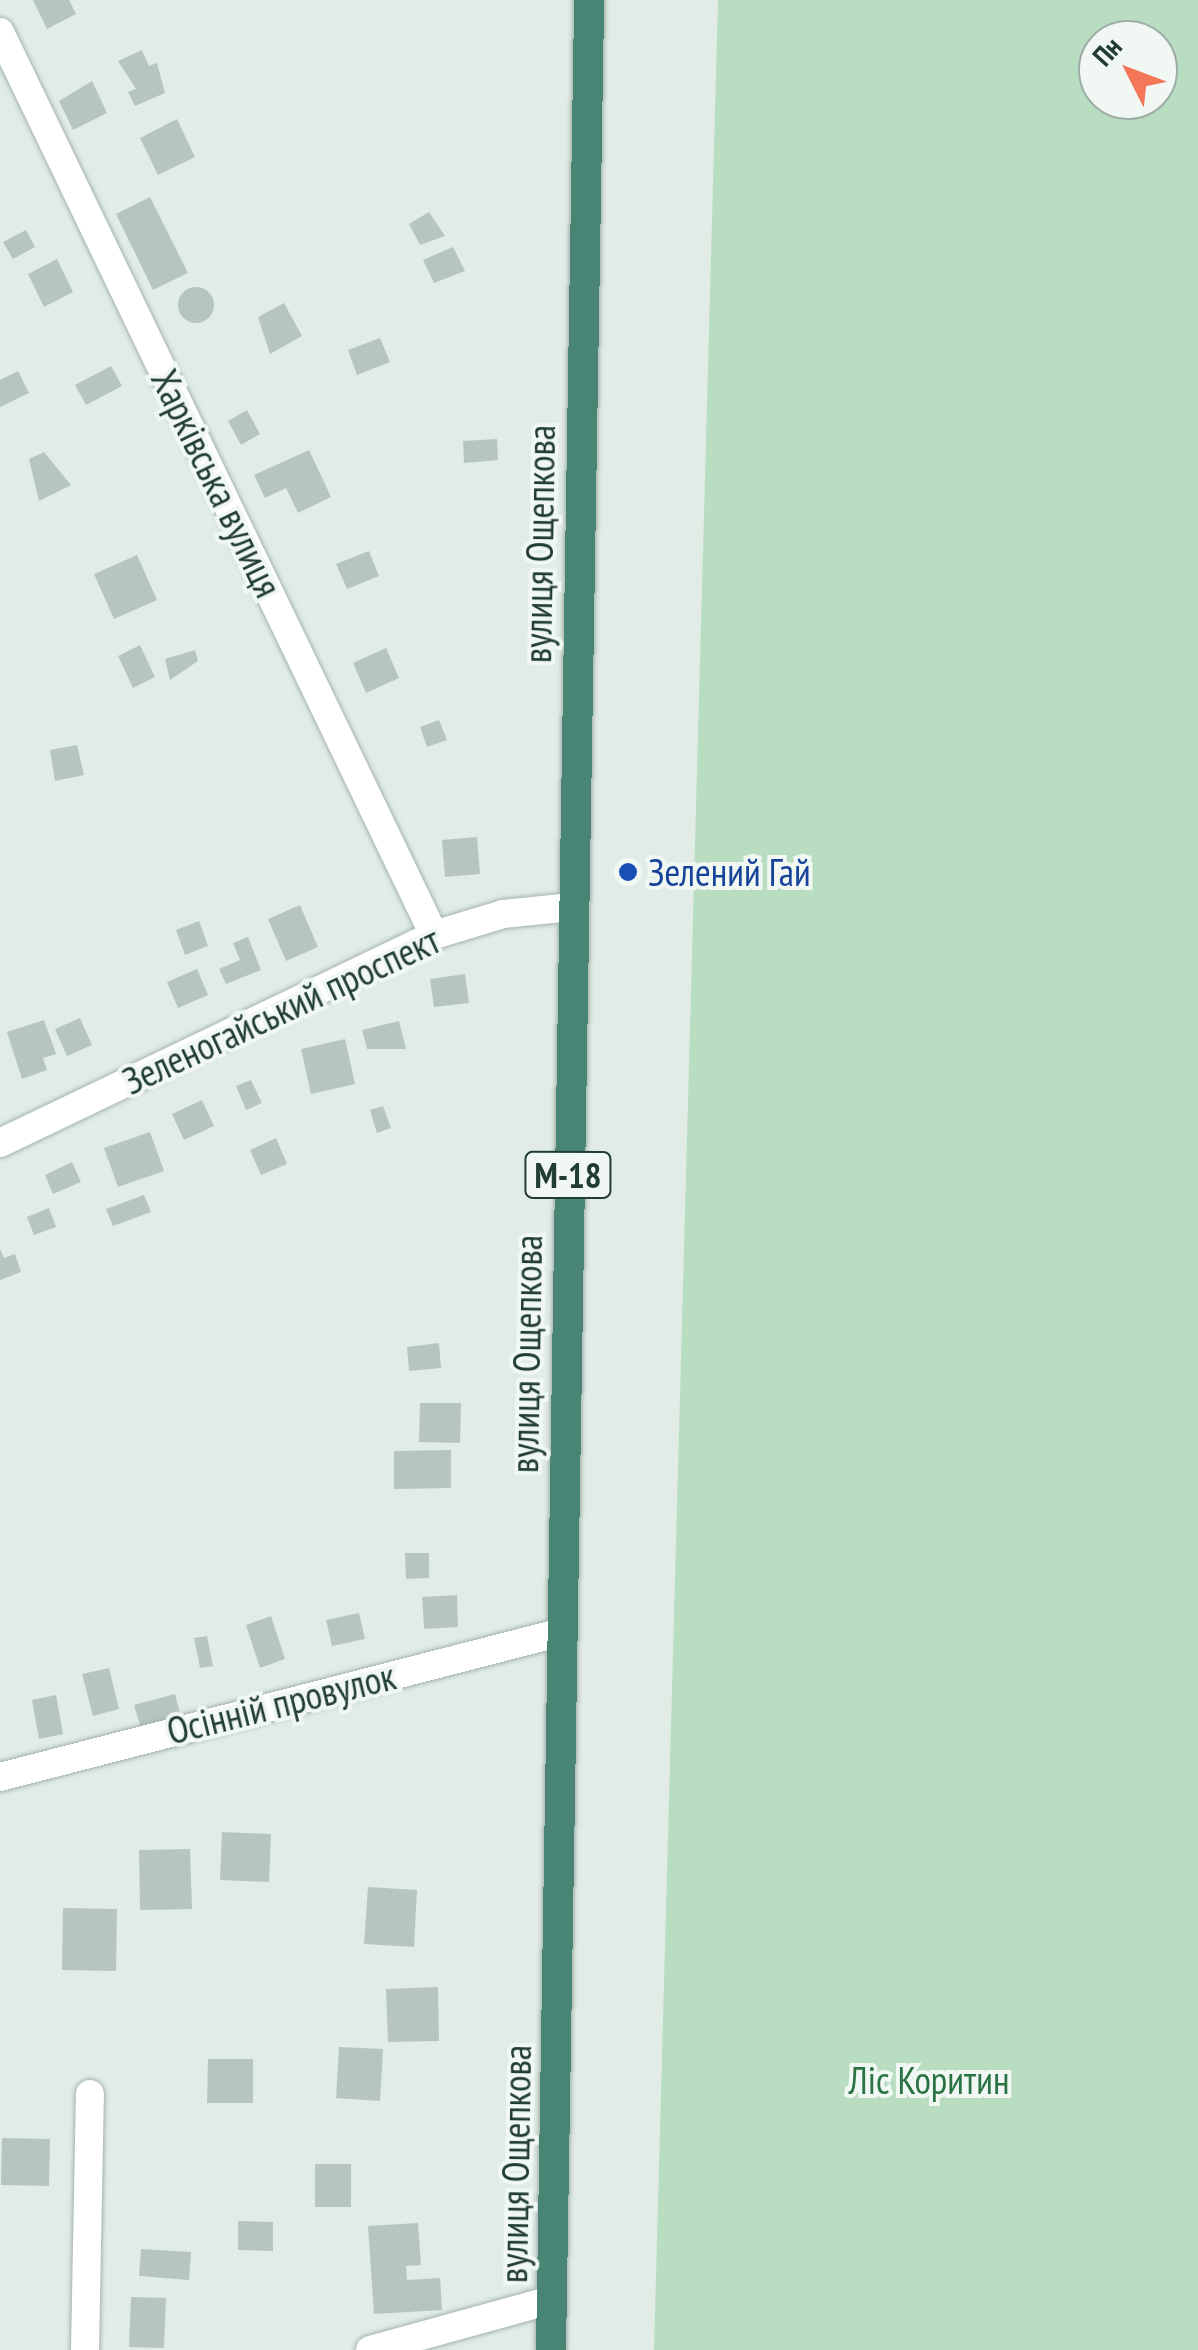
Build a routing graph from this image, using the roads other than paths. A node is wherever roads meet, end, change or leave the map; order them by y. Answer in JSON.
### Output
{"nodes":[{"id":1,"x":589,"y":0,"type":"edge"},
{"id":2,"x":0,"y":32,"type":"edge"},
{"id":3,"x":572,"y":908,"type":"junction"},
{"id":4,"x":434,"y":935,"type":"junction"},
{"id":5,"x":0,"y":1143,"type":"edge"},
{"id":6,"x":562,"y":1632,"type":"junction"},
{"id":7,"x":0,"y":1777,"type":"edge"},
{"id":8,"x":90,"y":2094,"type":"dead end"},
{"id":9,"x":552,"y":2300,"type":"junction"},
{"id":10,"x":85,"y":2350,"type":"edge"},
{"id":11,"x":370,"y":2350,"type":"edge"},
{"id":12,"x":551,"y":2350,"type":"edge"}],
"edges":[{"from":1,"to":3,"type":"highway","name":"вулиця Ощепкова","number":"М-18"},
{"from":2,"to":4,"type":"street","name":"Харківська вулиця"},
{"from":3,"to":4,"type":"street","name":"Зеленогайський проспект"},
{"from":3,"to":6,"type":"highway","name":"вулиця Ощепкова","number":"М-18"},
{"from":4,"to":5,"type":"street","name":"Зеленогайський проспект"},
{"from":6,"to":7,"type":"street","name":"Осінній провулок"},
{"from":6,"to":9,"type":"highway","name":"вулиця Ощепкова","number":"М-18"},
{"from":8,"to":10,"type":"street"},
{"from":9,"to":11,"type":"street"},
{"from":9,"to":12,"type":"highway","name":"вулиця Ощепкова","number":"М-18"}]}
